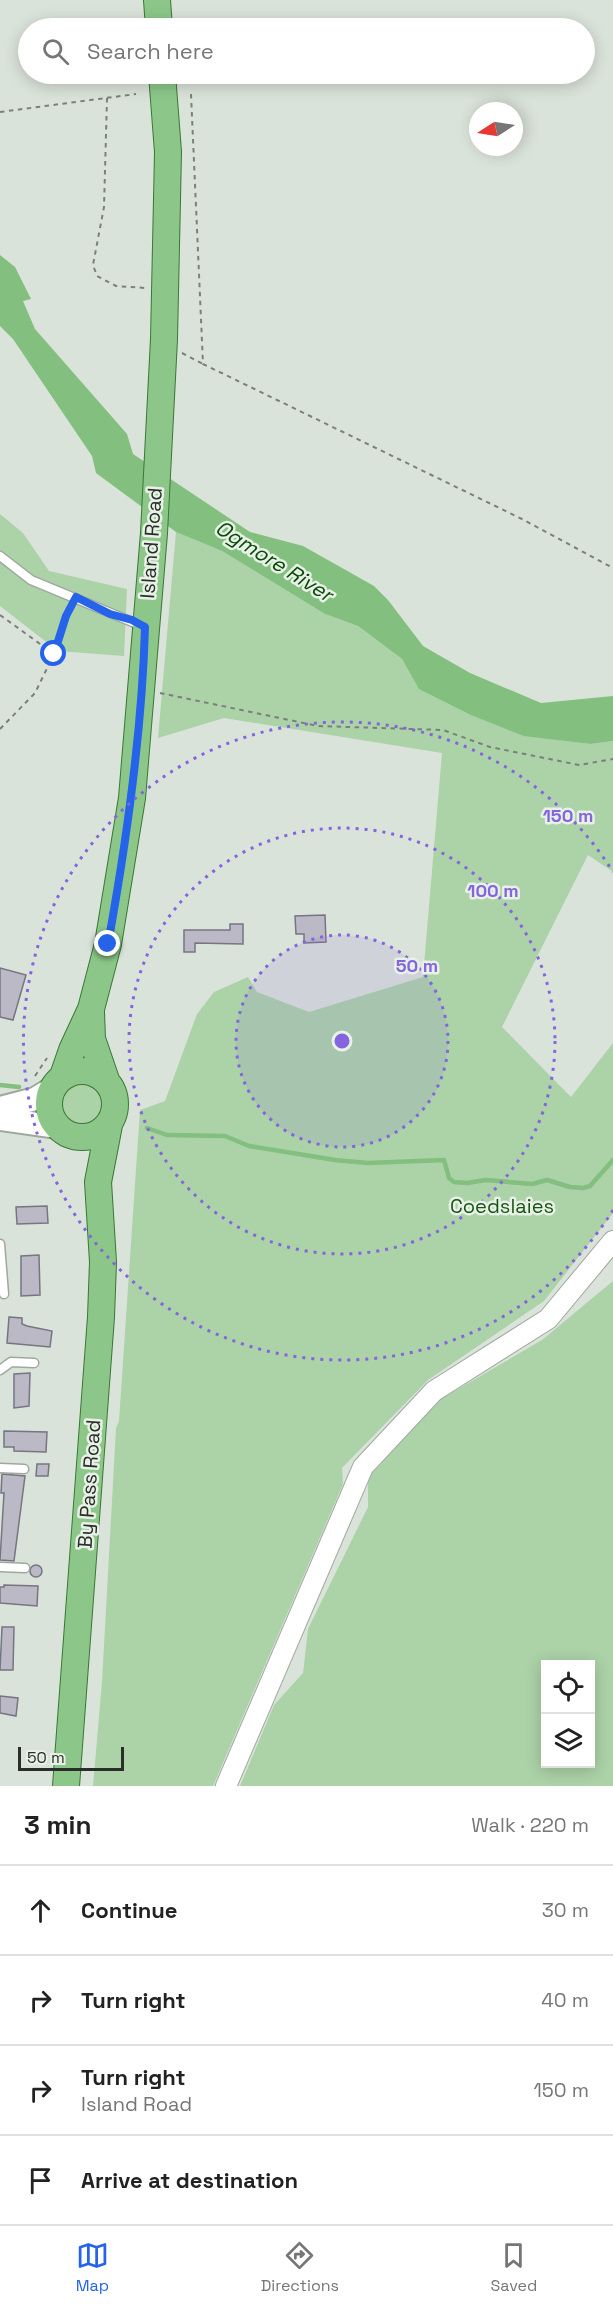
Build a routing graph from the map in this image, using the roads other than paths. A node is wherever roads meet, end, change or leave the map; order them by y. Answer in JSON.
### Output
{"nodes":[{"id":1,"x":157,"y":0,"type":"edge"},
{"id":2,"x":158,"y":18,"type":"edge"},
{"id":3,"x":163,"y":84,"type":"edge"},
{"id":4,"x":0,"y":556,"type":"edge"},
{"id":5,"x":145,"y":627,"type":"junction"},
{"id":6,"x":90,"y":1009,"type":"junction"},
{"id":7,"x":106,"y":1080,"type":"junction"},
{"id":8,"x":58,"y":1082,"type":"junction"},
{"id":9,"x":0,"y":1108,"type":"edge"},
{"id":10,"x":0,"y":1119,"type":"edge"},
{"id":11,"x":109,"y":1125,"type":"junction"},
{"id":12,"x":66,"y":1131,"type":"junction"},
{"id":13,"x":98,"y":1182,"type":"junction"},
{"id":14,"x":613,"y":1241,"type":"edge"},
{"id":15,"x":0,"y":1244,"type":"edge"},
{"id":16,"x":4,"y":1294,"type":"dead end"},
{"id":17,"x":34,"y":1363,"type":"dead end"},
{"id":18,"x":0,"y":1370,"type":"edge"},
{"id":19,"x":0,"y":1467,"type":"edge"},
{"id":20,"x":24,"y":1469,"type":"dead end"},
{"id":21,"x":0,"y":1567,"type":"edge"},
{"id":22,"x":25,"y":1568,"type":"dead end"},
{"id":23,"x":66,"y":1786,"type":"edge"},
{"id":24,"x":226,"y":1786,"type":"edge"}],
"edges":[{"from":1,"to":2,"type":"main road"},
{"from":3,"to":5,"type":"main road","name":"Island Road"},
{"from":4,"to":5,"type":"lane"},
{"from":5,"to":6,"type":"main road","name":"Island Road"},
{"from":6,"to":7,"type":"main road","name":"Island Road"},
{"from":6,"to":8,"type":"main road","name":"Island Road"},
{"from":7,"to":8,"type":"main road"},
{"from":7,"to":11,"type":"main road"},
{"from":8,"to":9,"type":"main road"},
{"from":8,"to":12,"type":"main road"},
{"from":10,"to":12,"type":"main road"},
{"from":11,"to":12,"type":"main road"},
{"from":11,"to":13,"type":"main road","name":"By Pass Road"},
{"from":12,"to":13,"type":"main road","name":"By Pass Road"},
{"from":13,"to":23,"type":"main road","name":"By Pass Road"},
{"from":14,"to":24,"type":"street"},
{"from":15,"to":16,"type":"lane"},
{"from":17,"to":18,"type":"lane"},
{"from":19,"to":20,"type":"lane"},
{"from":21,"to":22,"type":"lane"}]}
